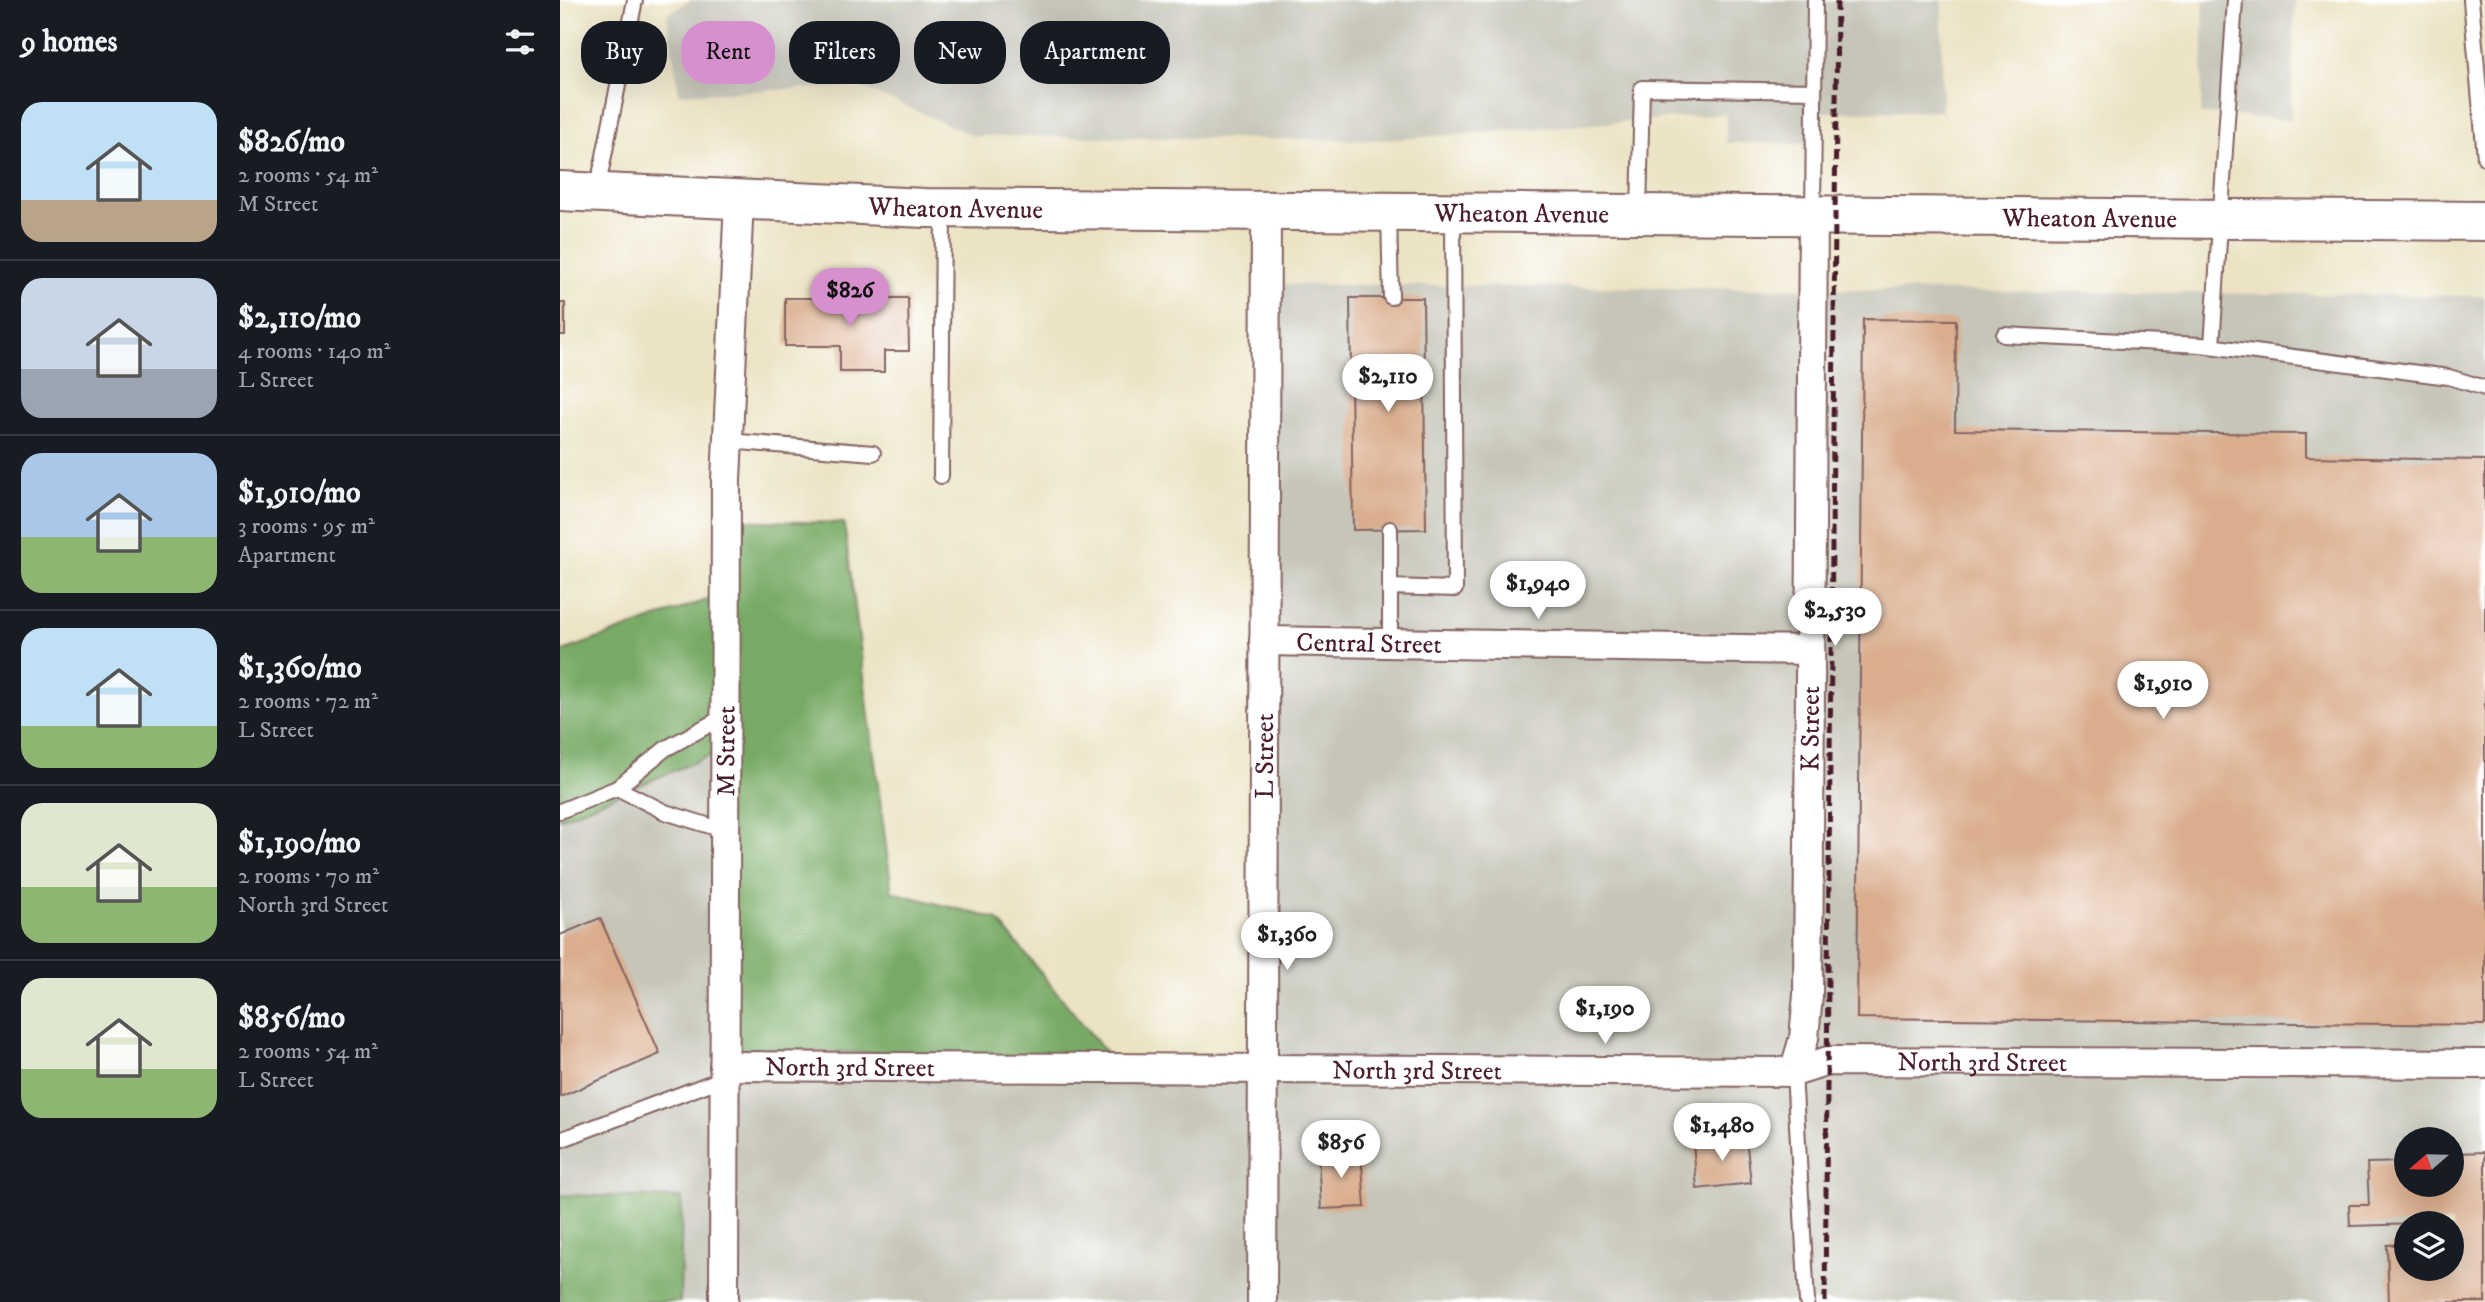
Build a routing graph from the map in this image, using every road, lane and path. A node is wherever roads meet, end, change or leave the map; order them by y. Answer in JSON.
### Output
{"nodes":[{"id":1,"x":635,"y":0,"type":"edge"},
{"id":2,"x":1815,"y":0,"type":"edge"},
{"id":3,"x":2235,"y":0,"type":"edge"},
{"id":4,"x":2471,"y":0,"type":"edge"},
{"id":5,"x":1814,"y":91,"type":"junction"},
{"id":6,"x":2485,"y":158,"type":"edge"},
{"id":7,"x":578,"y":192,"type":"edge"},
{"id":8,"x":738,"y":200,"type":"junction"},
{"id":9,"x":943,"y":208,"type":"junction"},
{"id":10,"x":1266,"y":212,"type":"junction"},
{"id":11,"x":1389,"y":212,"type":"junction"},
{"id":12,"x":1453,"y":213,"type":"junction"},
{"id":13,"x":1639,"y":215,"type":"junction"},
{"id":14,"x":1813,"y":216,"type":"junction"},
{"id":15,"x":2220,"y":219,"type":"junction"},
{"id":16,"x":2485,"y":221,"type":"edge"},
{"id":17,"x":1391,"y":298,"type":"dead end"},
{"id":18,"x":2004,"y":335,"type":"dead end"},
{"id":19,"x":2212,"y":346,"type":"junction"},
{"id":20,"x":2485,"y":388,"type":"edge"},
{"id":21,"x":728,"y":441,"type":"junction"},
{"id":22,"x":873,"y":453,"type":"dead end"},
{"id":23,"x":941,"y":476,"type":"dead end"},
{"id":24,"x":1390,"y":529,"type":"dead end"},
{"id":25,"x":1390,"y":587,"type":"junction"},
{"id":26,"x":1264,"y":641,"type":"junction"},
{"id":27,"x":1390,"y":643,"type":"junction"},
{"id":28,"x":1810,"y":650,"type":"junction"},
{"id":29,"x":725,"y":716,"type":"junction"},
{"id":30,"x":617,"y":788,"type":"junction"},
{"id":31,"x":560,"y":811,"type":"edge"},
{"id":32,"x":726,"y":831,"type":"junction"},
{"id":33,"x":2485,"y":1064,"type":"edge"},
{"id":34,"x":1262,"y":1071,"type":"junction"},
{"id":35,"x":724,"y":1072,"type":"junction"},
{"id":36,"x":1794,"y":1072,"type":"junction"},
{"id":37,"x":560,"y":1139,"type":"edge"},
{"id":38,"x":724,"y":1302,"type":"edge"},
{"id":39,"x":1262,"y":1302,"type":"edge"},
{"id":40,"x":1807,"y":1302,"type":"edge"}],
"edges":[{"from":1,"to":7,"type":"lane"},
{"from":2,"to":5,"type":"lane"},
{"from":3,"to":15,"type":"lane"},
{"from":4,"to":6,"type":"lane"},
{"from":5,"to":13,"type":"lane"},
{"from":5,"to":14,"type":"lane"},
{"from":7,"to":8,"type":"main road","name":"Wheaton Avenue"},
{"from":8,"to":9,"type":"main road","name":"Wheaton Avenue"},
{"from":8,"to":21,"type":"street","name":"M Street"},
{"from":9,"to":10,"type":"main road","name":"Wheaton Avenue"},
{"from":9,"to":23,"type":"lane"},
{"from":10,"to":11,"type":"main road","name":"Wheaton Avenue"},
{"from":10,"to":26,"type":"street","name":"L Street"},
{"from":11,"to":12,"type":"main road","name":"Wheaton Avenue"},
{"from":11,"to":17,"type":"lane"},
{"from":12,"to":13,"type":"main road","name":"Wheaton Avenue"},
{"from":12,"to":25,"type":"lane"},
{"from":13,"to":14,"type":"main road","name":"Wheaton Avenue"},
{"from":14,"to":15,"type":"main road","name":"Wheaton Avenue"},
{"from":14,"to":28,"type":"street","name":"K Street"},
{"from":15,"to":16,"type":"main road","name":"Wheaton Avenue"},
{"from":15,"to":19,"type":"lane"},
{"from":18,"to":19,"type":"lane"},
{"from":19,"to":20,"type":"lane"},
{"from":21,"to":22,"type":"lane"},
{"from":21,"to":29,"type":"street","name":"M Street"},
{"from":24,"to":25,"type":"lane"},
{"from":25,"to":27,"type":"lane"},
{"from":26,"to":27,"type":"street","name":"Central Street"},
{"from":26,"to":34,"type":"street","name":"L Street"},
{"from":27,"to":28,"type":"street","name":"Central Street"},
{"from":28,"to":36,"type":"street","name":"K Street"},
{"from":29,"to":30,"type":"lane"},
{"from":29,"to":32,"type":"street","name":"M Street"},
{"from":30,"to":31,"type":"lane"},
{"from":30,"to":32,"type":"lane"},
{"from":32,"to":35,"type":"street","name":"M Street"},
{"from":33,"to":36,"type":"street","name":"North 3rd Street"},
{"from":34,"to":35,"type":"street","name":"North 3rd Street"},
{"from":34,"to":36,"type":"street","name":"North 3rd Street"},
{"from":34,"to":39,"type":"street","name":"L Street"},
{"from":35,"to":37,"type":"lane"},
{"from":35,"to":38,"type":"street","name":"M Street"},
{"from":36,"to":40,"type":"lane"}]}
